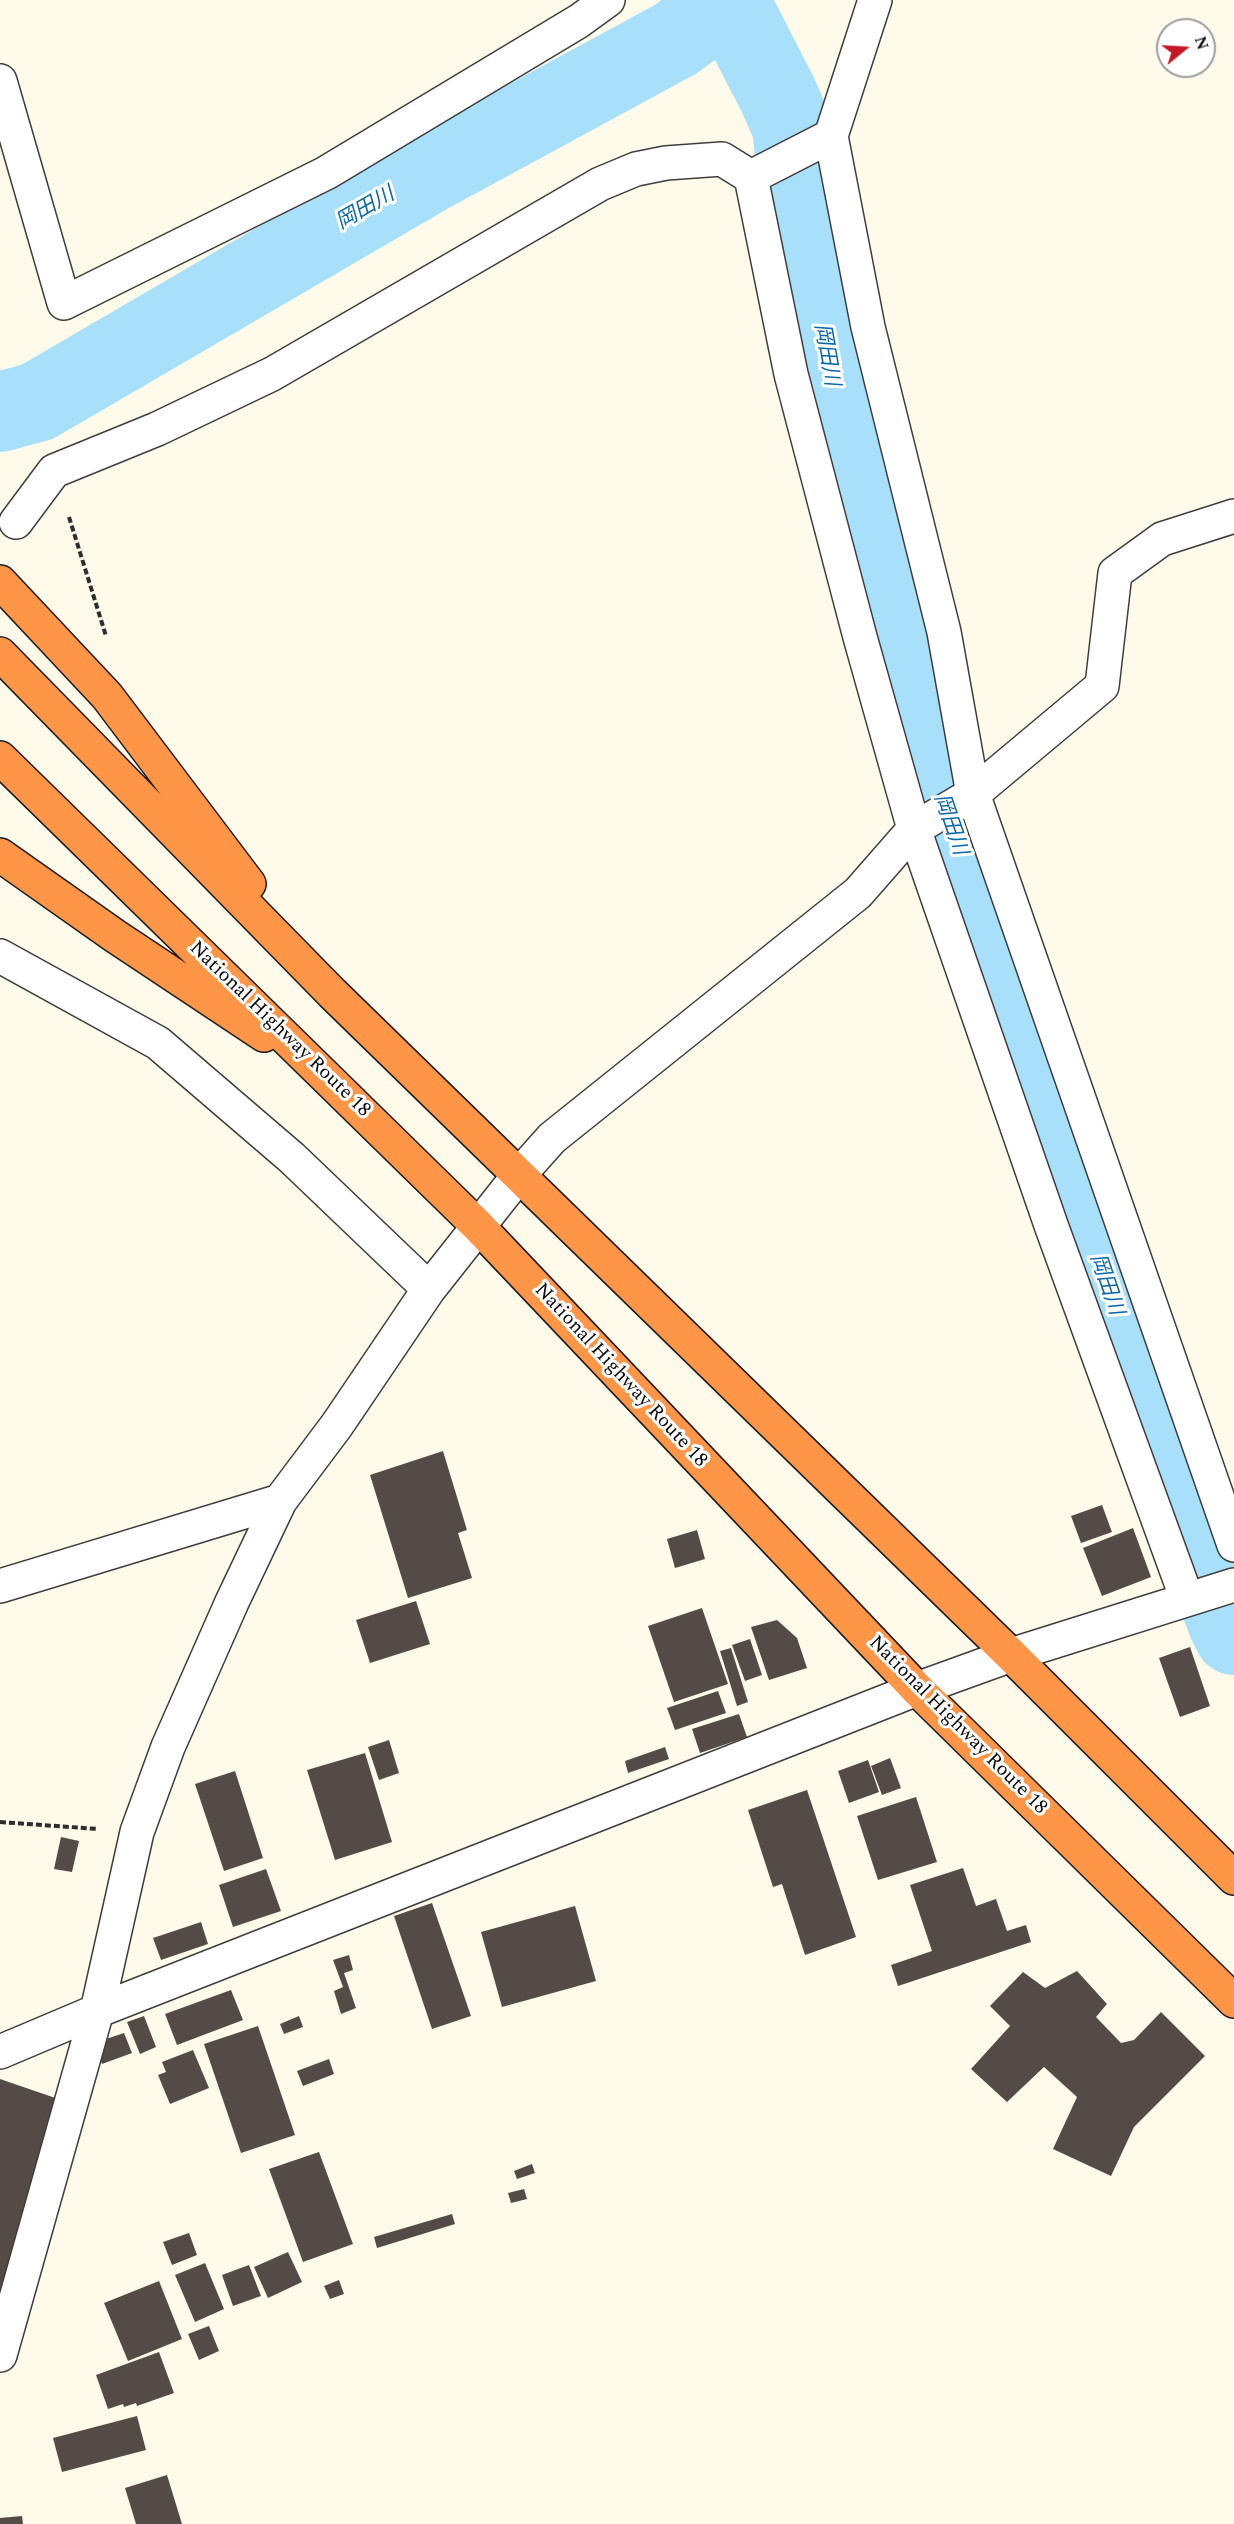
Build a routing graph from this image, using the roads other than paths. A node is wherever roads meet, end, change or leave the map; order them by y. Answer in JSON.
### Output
{"nodes":[{"id":1,"x":608,"y":0,"type":"edge"},
{"id":2,"x":875,"y":0,"type":"edge"},
{"id":3,"x":0,"y":81,"type":"edge"},
{"id":4,"x":822,"y":141,"type":"junction"},
{"id":5,"x":760,"y":172,"type":"junction"},
{"id":6,"x":1234,"y":516,"type":"edge"},
{"id":7,"x":16,"y":522,"type":"dead end"},
{"id":8,"x":0,"y":582,"type":"edge"},
{"id":9,"x":0,"y":654,"type":"edge"},
{"id":10,"x":0,"y":758,"type":"edge"},
{"id":11,"x":968,"y":797,"type":"junction"},
{"id":12,"x":920,"y":825,"type":"junction"},
{"id":13,"x":0,"y":855,"type":"edge"},
{"id":14,"x":0,"y":956,"type":"edge"},
{"id":15,"x":332,"y":993,"type":"junction"},
{"id":16,"x":331,"y":1079,"type":"junction"},
{"id":17,"x":519,"y":1175,"type":"junction"},
{"id":18,"x":478,"y":1226,"type":"junction"},
{"id":19,"x":429,"y":1289,"type":"junction"},
{"id":20,"x":280,"y":1501,"type":"junction"},
{"id":21,"x":1234,"y":1545,"type":"edge"},
{"id":22,"x":1234,"y":1585,"type":"edge"},
{"id":23,"x":0,"y":1586,"type":"edge"},
{"id":24,"x":1193,"y":1597,"type":"junction"},
{"id":25,"x":1011,"y":1655,"type":"junction"},
{"id":26,"x":917,"y":1689,"type":"junction"},
{"id":27,"x":1234,"y":1878,"type":"edge"},
{"id":28,"x":1234,"y":2001,"type":"edge"},
{"id":29,"x":97,"y":2011,"type":"junction"},
{"id":30,"x":0,"y":2052,"type":"edge"},
{"id":31,"x":0,"y":2355,"type":"edge"}],
"edges":[{"from":1,"to":3,"type":"street"},
{"from":2,"to":4,"type":"street"},
{"from":4,"to":5,"type":"street"},
{"from":4,"to":11,"type":"street"},
{"from":5,"to":7,"type":"street"},
{"from":5,"to":12,"type":"street"},
{"from":6,"to":11,"type":"street"},
{"from":8,"to":15,"type":"highway"},
{"from":9,"to":15,"type":"highway"},
{"from":10,"to":16,"type":"highway","name":"National Highway Route 18"},
{"from":11,"to":12,"type":"street"},
{"from":11,"to":21,"type":"street"},
{"from":12,"to":17,"type":"street"},
{"from":12,"to":24,"type":"street"},
{"from":13,"to":16,"type":"highway"},
{"from":14,"to":19,"type":"street"},
{"from":15,"to":17,"type":"highway"},
{"from":16,"to":18,"type":"highway","name":"National Highway Route 18"},
{"from":17,"to":18,"type":"street"},
{"from":17,"to":25,"type":"highway"},
{"from":18,"to":19,"type":"street"},
{"from":18,"to":26,"type":"highway","name":"National Highway Route 18"},
{"from":19,"to":20,"type":"street"},
{"from":20,"to":23,"type":"street"},
{"from":20,"to":29,"type":"street"},
{"from":22,"to":24,"type":"street"},
{"from":24,"to":25,"type":"street"},
{"from":25,"to":26,"type":"street"},
{"from":25,"to":27,"type":"highway"},
{"from":26,"to":28,"type":"highway","name":"National Highway Route 18"},
{"from":26,"to":29,"type":"street"},
{"from":29,"to":30,"type":"street"},
{"from":29,"to":31,"type":"street"}]}
